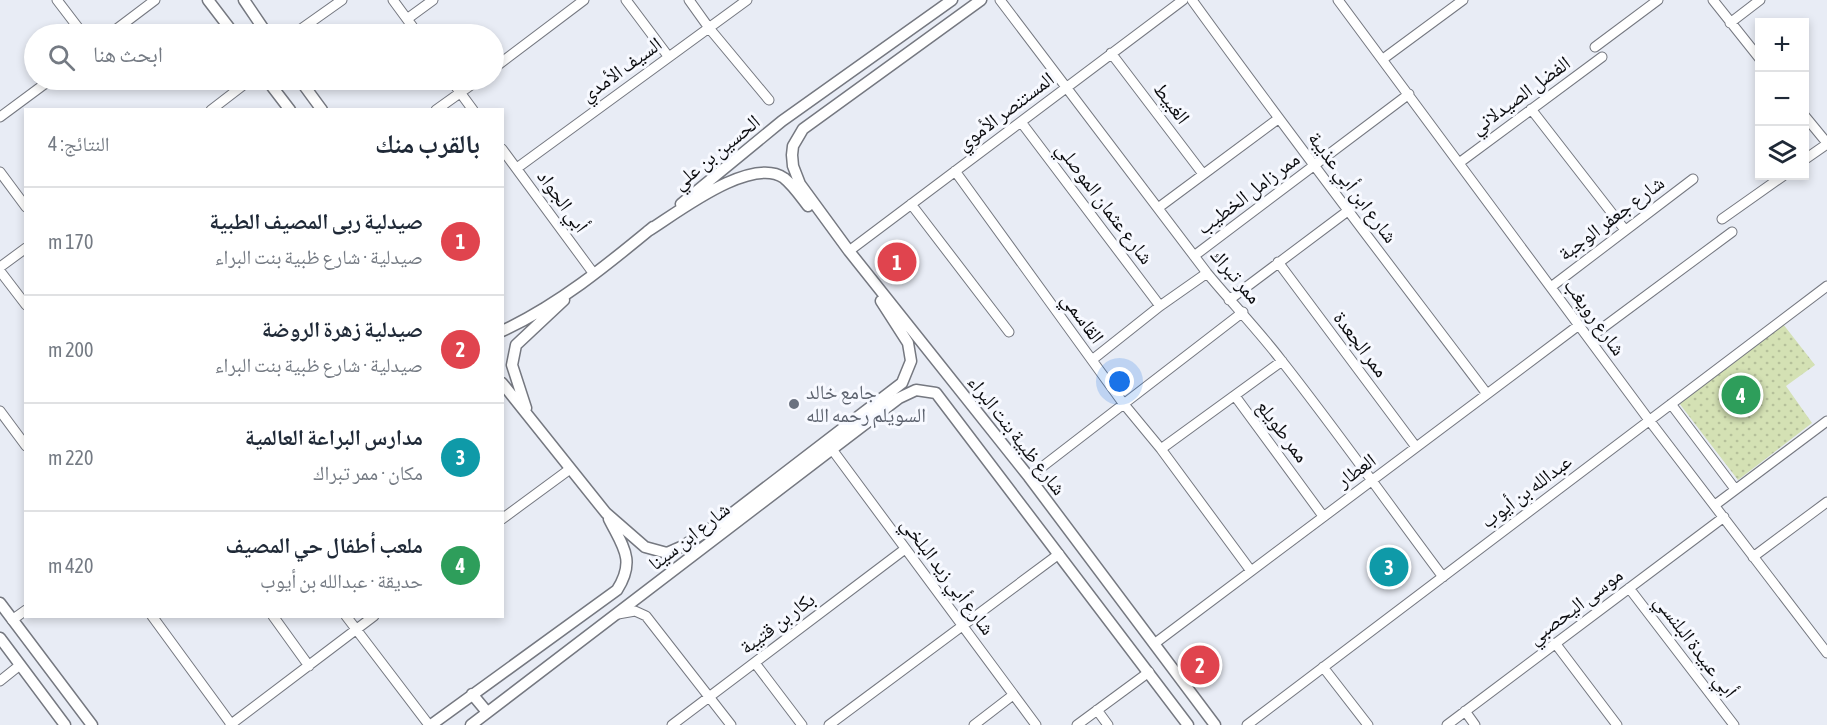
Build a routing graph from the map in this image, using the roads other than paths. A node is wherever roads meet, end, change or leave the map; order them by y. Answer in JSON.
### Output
{"nodes":[{"id":1,"x":57,"y":0,"type":"edge"},
{"id":2,"x":155,"y":0,"type":"edge"},
{"id":3,"x":208,"y":0,"type":"edge"},
{"id":4,"x":244,"y":0,"type":"edge"},
{"id":5,"x":342,"y":0,"type":"edge"},
{"id":6,"x":393,"y":0,"type":"edge"},
{"id":7,"x":433,"y":0,"type":"edge"},
{"id":8,"x":584,"y":0,"type":"edge"},
{"id":9,"x":626,"y":0,"type":"edge"},
{"id":10,"x":688,"y":0,"type":"edge"},
{"id":11,"x":747,"y":0,"type":"edge"},
{"id":12,"x":952,"y":0,"type":"edge"},
{"id":13,"x":981,"y":0,"type":"edge"},
{"id":14,"x":1000,"y":0,"type":"edge"},
{"id":15,"x":1184,"y":0,"type":"edge"},
{"id":16,"x":1192,"y":0,"type":"edge"},
{"id":17,"x":1338,"y":0,"type":"edge"},
{"id":18,"x":1463,"y":0,"type":"edge"},
{"id":19,"x":1658,"y":0,"type":"edge"},
{"id":20,"x":1713,"y":0,"type":"edge"},
{"id":21,"x":1760,"y":0,"type":"edge"},
{"id":22,"x":1452,"y":3,"type":"edge"},
{"id":23,"x":407,"y":19,"type":"junction"},
{"id":24,"x":1730,"y":23,"type":"junction"},
{"id":25,"x":75,"y":24,"type":"edge"},
{"id":26,"x":123,"y":24,"type":"edge"},
{"id":27,"x":226,"y":24,"type":"edge"},
{"id":28,"x":260,"y":24,"type":"edge"},
{"id":29,"x":308,"y":24,"type":"edge"},
{"id":30,"x":411,"y":24,"type":"edge"},
{"id":31,"x":709,"y":28,"type":"junction"},
{"id":32,"x":1595,"y":47,"type":"dead end"},
{"id":33,"x":1112,"y":53,"type":"junction"},
{"id":34,"x":1755,"y":53,"type":"edge"},
{"id":35,"x":668,"y":56,"type":"junction"},
{"id":36,"x":1602,"y":57,"type":"dead end"},
{"id":37,"x":1383,"y":59,"type":"junction"},
{"id":38,"x":504,"y":60,"type":"edge"},
{"id":39,"x":1066,"y":87,"type":"junction"},
{"id":40,"x":36,"y":90,"type":"edge"},
{"id":41,"x":237,"y":90,"type":"edge"},
{"id":42,"x":275,"y":90,"type":"edge"},
{"id":43,"x":307,"y":90,"type":"edge"},
{"id":44,"x":459,"y":90,"type":"edge"},
{"id":45,"x":465,"y":90,"type":"edge"},
{"id":46,"x":461,"y":93,"type":"junction"},
{"id":47,"x":1409,"y":94,"type":"junction"},
{"id":48,"x":769,"y":100,"type":"dead end"},
{"id":49,"x":214,"y":108,"type":"edge"},
{"id":50,"x":288,"y":108,"type":"edge"},
{"id":51,"x":321,"y":108,"type":"edge"},
{"id":52,"x":439,"y":108,"type":"edge"},
{"id":53,"x":472,"y":108,"type":"edge"},
{"id":54,"x":1531,"y":110,"type":"junction"},
{"id":55,"x":0,"y":117,"type":"edge"},
{"id":56,"x":1278,"y":119,"type":"junction"},
{"id":57,"x":1809,"y":121,"type":"edge"},
{"id":58,"x":1021,"y":122,"type":"junction"},
{"id":59,"x":1827,"y":143,"type":"edge"},
{"id":60,"x":504,"y":152,"type":"edge"},
{"id":61,"x":1809,"y":156,"type":"edge"},
{"id":62,"x":1458,"y":163,"type":"junction"},
{"id":63,"x":1315,"y":165,"type":"junction"},
{"id":64,"x":516,"y":168,"type":"junction"},
{"id":65,"x":955,"y":171,"type":"junction"},
{"id":66,"x":0,"y":172,"type":"edge"},
{"id":67,"x":1203,"y":174,"type":"junction"},
{"id":68,"x":1693,"y":179,"type":"dead end"},
{"id":69,"x":1777,"y":180,"type":"edge"},
{"id":70,"x":24,"y":204,"type":"edge"},
{"id":71,"x":911,"y":204,"type":"junction"},
{"id":72,"x":1158,"y":208,"type":"junction"},
{"id":73,"x":1349,"y":210,"type":"junction"},
{"id":74,"x":1722,"y":219,"type":"dead end"},
{"id":75,"x":1624,"y":230,"type":"junction"},
{"id":76,"x":648,"y":231,"type":"junction"},
{"id":77,"x":1732,"y":232,"type":"dead end"},
{"id":78,"x":24,"y":250,"type":"edge"},
{"id":79,"x":849,"y":251,"type":"junction"},
{"id":80,"x":1194,"y":256,"type":"junction"},
{"id":81,"x":1278,"y":262,"type":"junction"},
{"id":82,"x":0,"y":269,"type":"edge"},
{"id":83,"x":1207,"y":273,"type":"junction"},
{"id":84,"x":594,"y":274,"type":"junction"},
{"id":85,"x":1827,"y":286,"type":"edge"},
{"id":86,"x":1551,"y":287,"type":"junction"},
{"id":87,"x":1229,"y":300,"type":"junction"},
{"id":88,"x":24,"y":302,"type":"edge"},
{"id":89,"x":1160,"y":306,"type":"junction"},
{"id":90,"x":1243,"y":312,"type":"junction"},
{"id":91,"x":1580,"y":325,"type":"junction"},
{"id":92,"x":504,"y":330,"type":"edge"},
{"id":93,"x":1009,"y":332,"type":"dead end"},
{"id":94,"x":1589,"y":338,"type":"junction"},
{"id":95,"x":1092,"y":360,"type":"junction"},
{"id":96,"x":1282,"y":361,"type":"junction"},
{"id":97,"x":504,"y":385,"type":"edge"},
{"id":98,"x":936,"y":393,"type":"joint"},
{"id":99,"x":1487,"y":394,"type":"junction"},
{"id":100,"x":1235,"y":396,"type":"junction"},
{"id":101,"x":1123,"y":403,"type":"junction"},
{"id":102,"x":1671,"y":404,"type":"junction"},
{"id":103,"x":0,"y":411,"type":"edge"},
{"id":104,"x":529,"y":415,"type":"junction"},
{"id":105,"x":1649,"y":420,"type":"junction"},
{"id":106,"x":1827,"y":421,"type":"edge"},
{"id":107,"x":24,"y":443,"type":"edge"},
{"id":108,"x":1416,"y":447,"type":"junction"},
{"id":109,"x":831,"y":448,"type":"junction"},
{"id":110,"x":1161,"y":449,"type":"junction"},
{"id":111,"x":570,"y":469,"type":"junction"},
{"id":112,"x":1029,"y":477,"type":"junction"},
{"id":113,"x":1371,"y":481,"type":"junction"},
{"id":114,"x":1736,"y":489,"type":"junction"},
{"id":115,"x":1827,"y":502,"type":"edge"},
{"id":116,"x":1715,"y":505,"type":"junction"},
{"id":117,"x":606,"y":513,"type":"junction"},
{"id":118,"x":1323,"y":516,"type":"junction"},
{"id":119,"x":1724,"y":517,"type":"junction"},
{"id":120,"x":504,"y":518,"type":"edge"},
{"id":121,"x":905,"y":549,"type":"junction"},
{"id":122,"x":1059,"y":554,"type":"junction"},
{"id":123,"x":1753,"y":557,"type":"junction"},
{"id":124,"x":1251,"y":571,"type":"junction"},
{"id":125,"x":1443,"y":577,"type":"junction"},
{"id":126,"x":1629,"y":588,"type":"junction"},
{"id":127,"x":0,"y":603,"type":"edge"},
{"id":128,"x":24,"y":611,"type":"edge"},
{"id":129,"x":618,"y":614,"type":"junction"},
{"id":130,"x":153,"y":618,"type":"edge"},
{"id":131,"x":274,"y":618,"type":"edge"},
{"id":132,"x":347,"y":618,"type":"edge"},
{"id":133,"x":371,"y":618,"type":"edge"},
{"id":134,"x":12,"y":620,"type":"junction"},
{"id":135,"x":962,"y":625,"type":"junction"},
{"id":136,"x":356,"y":630,"type":"junction"},
{"id":137,"x":0,"y":638,"type":"edge"},
{"id":138,"x":1555,"y":643,"type":"junction"},
{"id":139,"x":1154,"y":644,"type":"junction"},
{"id":140,"x":1827,"y":653,"type":"edge"},
{"id":141,"x":755,"y":663,"type":"junction"},
{"id":142,"x":20,"y":665,"type":"junction"},
{"id":143,"x":309,"y":666,"type":"junction"},
{"id":144,"x":1323,"y":667,"type":"junction"},
{"id":145,"x":1149,"y":672,"type":"junction"},
{"id":146,"x":0,"y":681,"type":"edge"},
{"id":147,"x":472,"y":694,"type":"junction"},
{"id":148,"x":709,"y":696,"type":"junction"},
{"id":149,"x":1013,"y":696,"type":"junction"},
{"id":150,"x":1097,"y":710,"type":"junction"},
{"id":151,"x":1465,"y":711,"type":"junction"},
{"id":152,"x":487,"y":712,"type":"junction"},
{"id":153,"x":64,"y":725,"type":"edge"},
{"id":154,"x":92,"y":725,"type":"edge"},
{"id":155,"x":231,"y":725,"type":"edge"},
{"id":156,"x":430,"y":725,"type":"edge"},
{"id":157,"x":471,"y":725,"type":"edge"},
{"id":158,"x":672,"y":725,"type":"edge"},
{"id":159,"x":731,"y":725,"type":"edge"},
{"id":160,"x":802,"y":725,"type":"edge"},
{"id":161,"x":829,"y":725,"type":"edge"},
{"id":162,"x":974,"y":725,"type":"edge"},
{"id":163,"x":1036,"y":725,"type":"edge"},
{"id":164,"x":1077,"y":725,"type":"edge"},
{"id":165,"x":1108,"y":725,"type":"edge"},
{"id":166,"x":1188,"y":725,"type":"edge"},
{"id":167,"x":1215,"y":725,"type":"edge"},
{"id":168,"x":1247,"y":725,"type":"edge"},
{"id":169,"x":1368,"y":725,"type":"edge"},
{"id":170,"x":1447,"y":725,"type":"edge"},
{"id":171,"x":1475,"y":725,"type":"edge"},
{"id":172,"x":1617,"y":725,"type":"edge"},
{"id":173,"x":1734,"y":725,"type":"edge"}],
"edges":[{"from":1,"to":25,"type":"street"},
{"from":2,"to":26,"type":"street"},
{"from":3,"to":27,"type":"street"},
{"from":4,"to":28,"type":"street"},
{"from":5,"to":29,"type":"street"},
{"from":6,"to":23,"type":"street"},
{"from":7,"to":23,"type":"street"},
{"from":8,"to":38,"type":"street"},
{"from":9,"to":35,"type":"street"},
{"from":10,"to":31,"type":"street"},
{"from":11,"to":31,"type":"street","name":"السيف الأمدي"},
{"from":12,"to":76,"type":"street","name":"الحسين بن علي"},
{"from":13,"to":79,"type":"street","name":"شارع ظبية بنت البراء"},
{"from":14,"to":39,"type":"street","name":"ممر تبراك"},
{"from":15,"to":33,"type":"street","name":"المستنصر الأموي"},
{"from":16,"to":56,"type":"street","name":"شارع ابن أبي عذيبة"},
{"from":17,"to":37,"type":"street","name":"شارع رويغب"},
{"from":18,"to":22,"type":"street"},
{"from":19,"to":32,"type":"street"},
{"from":20,"to":24,"type":"street"},
{"from":21,"to":24,"type":"street"},
{"from":22,"to":37,"type":"street"},
{"from":23,"to":30,"type":"street"},
{"from":24,"to":34,"type":"street"},
{"from":31,"to":35,"type":"street","name":"السيف الأمدي"},
{"from":31,"to":48,"type":"street"},
{"from":33,"to":39,"type":"street","name":"المستنصر الأموي"},
{"from":33,"to":67,"type":"street","name":"الغبيط"},
{"from":35,"to":64,"type":"street","name":"السيف الأمدي"},
{"from":36,"to":54,"type":"street","name":"الفضل الصيدلاني"},
{"from":37,"to":47,"type":"street","name":"شارع رويغب"},
{"from":39,"to":58,"type":"street","name":"المستنصر الأموي"},
{"from":39,"to":72,"type":"street","name":"ممر تبراك"},
{"from":40,"to":55,"type":"street"},
{"from":41,"to":49,"type":"street"},
{"from":42,"to":50,"type":"street"},
{"from":43,"to":51,"type":"street"},
{"from":44,"to":46,"type":"street"},
{"from":45,"to":46,"type":"street"},
{"from":46,"to":52,"type":"street"},
{"from":46,"to":53,"type":"street"},
{"from":47,"to":62,"type":"street","name":"شارع رويغب"},
{"from":47,"to":63,"type":"street","name":"ممر زامل الخطيب"},
{"from":54,"to":62,"type":"street","name":"الفضل الصيدلاني"},
{"from":54,"to":75,"type":"street"},
{"from":56,"to":63,"type":"street","name":"شارع ابن أبي عذيبة"},
{"from":56,"to":67,"type":"street"},
{"from":57,"to":59,"type":"street"},
{"from":58,"to":65,"type":"street","name":"المستنصر الأموي"},
{"from":58,"to":89,"type":"street","name":"شارع عثمان الموصلي"},
{"from":59,"to":61,"type":"street"},
{"from":60,"to":64,"type":"street","name":"أبي الجواد"},
{"from":62,"to":86,"type":"street","name":"شارع رويغب"},
{"from":63,"to":73,"type":"street","name":"شارع ابن أبي عذيبة"},
{"from":63,"to":80,"type":"street","name":"ممر زامل الخطيب"},
{"from":64,"to":84,"type":"street","name":"أبي الجواد"},
{"from":65,"to":71,"type":"street","name":"المستنصر الأموي"},
{"from":65,"to":95,"type":"street","name":"القاسمي"},
{"from":66,"to":70,"type":"street"},
{"from":67,"to":72,"type":"street"},
{"from":68,"to":75,"type":"street","name":"شارع جعفر الوجبة"},
{"from":69,"to":74,"type":"street"},
{"from":71,"to":79,"type":"street","name":"المستنصر الأموي"},
{"from":71,"to":93,"type":"street"},
{"from":72,"to":80,"type":"street","name":"ممر تبراك"},
{"from":73,"to":81,"type":"street"},
{"from":73,"to":99,"type":"street","name":"شارع ابن أبي عذيبة"},
{"from":75,"to":86,"type":"street","name":"شارع جعفر الوجبة"},
{"from":76,"to":79,"type":"street"},
{"from":76,"to":84,"type":"street","name":"الحسين بن علي"},
{"from":77,"to":94,"type":"street"},
{"from":78,"to":82,"type":"street"},
{"from":79,"to":112,"type":"street","name":"شارع ظبية بنت البراء"},
{"from":79,"to":117,"type":"street"},
{"from":80,"to":83,"type":"street","name":"ممر تبراك"},
{"from":81,"to":87,"type":"street"},
{"from":81,"to":108,"type":"street","name":"ممر الجعدة"},
{"from":82,"to":88,"type":"street"},
{"from":83,"to":87,"type":"street","name":"ممر تبراك"},
{"from":83,"to":89,"type":"street"},
{"from":84,"to":92,"type":"street","name":"الحسين بن علي"},
{"from":84,"to":104,"type":"street"},
{"from":85,"to":102,"type":"street","name":"عبدالله بن أيوب"},
{"from":86,"to":91,"type":"street","name":"شارع رويغب"},
{"from":87,"to":90,"type":"street","name":"ممر تبراك"},
{"from":89,"to":95,"type":"street"},
{"from":90,"to":96,"type":"street","name":"ممر تبراك"},
{"from":90,"to":101,"type":"street"},
{"from":91,"to":94,"type":"street","name":"شارع رويغب"},
{"from":91,"to":99,"type":"street","name":"العطار"},
{"from":94,"to":105,"type":"street","name":"شارع رويغب"},
{"from":95,"to":101,"type":"street","name":"القاسمي"},
{"from":96,"to":100,"type":"street"},
{"from":96,"to":113,"type":"street","name":"ممر تبراك"},
{"from":97,"to":104,"type":"street"},
{"from":98,"to":109,"type":"street","name":"شارع ابن سينا"},
{"from":98,"to":122,"type":"street","name":"شارع ظبية بنت البراء"},
{"from":99,"to":108,"type":"street","name":"العطار"},
{"from":100,"to":110,"type":"street"},
{"from":100,"to":118,"type":"street","name":"ممر طويلع"},
{"from":101,"to":110,"type":"street","name":"القاسمي"},
{"from":101,"to":112,"type":"street"},
{"from":102,"to":105,"type":"street","name":"عبدالله بن أيوب"},
{"from":102,"to":114,"type":"street"},
{"from":103,"to":107,"type":"street"},
{"from":104,"to":111,"type":"street"},
{"from":105,"to":116,"type":"street","name":"شارع رويغب"},
{"from":105,"to":125,"type":"street","name":"عبدالله بن أيوب"},
{"from":106,"to":114,"type":"street"},
{"from":108,"to":113,"type":"street","name":"العطار"},
{"from":109,"to":121,"type":"street","name":"شارع أبي زيد البلخي"},
{"from":109,"to":129,"type":"street","name":"شارع ابن سينا"},
{"from":110,"to":124,"type":"street","name":"القاسمي"},
{"from":111,"to":117,"type":"street"},
{"from":111,"to":120,"type":"street"},
{"from":112,"to":139,"type":"street","name":"شارع ظبية بنت البراء"},
{"from":113,"to":118,"type":"street","name":"العطار"},
{"from":113,"to":125,"type":"street","name":"ممر تبراك"},
{"from":114,"to":116,"type":"street"},
{"from":115,"to":123,"type":"street"},
{"from":116,"to":119,"type":"street","name":"شارع رويغب"},
{"from":117,"to":147,"type":"street","name":"شارع ابن سينا"},
{"from":118,"to":124,"type":"street","name":"العطار"},
{"from":119,"to":123,"type":"street","name":"شارع رويغب"},
{"from":119,"to":126,"type":"street","name":"موسى اليحصبي"},
{"from":121,"to":135,"type":"street","name":"شارع أبي زيد البلخي"},
{"from":121,"to":141,"type":"street","name":"بكار بن قتيبة"},
{"from":122,"to":135,"type":"street"},
{"from":122,"to":145,"type":"street","name":"شارع ظبية بنت البراء"},
{"from":123,"to":140,"type":"street","name":"شارع رويغب"},
{"from":124,"to":139,"type":"street","name":"العطار"},
{"from":125,"to":144,"type":"street","name":"عبدالله بن أيوب"},
{"from":126,"to":138,"type":"street","name":"موسى اليحصبي"},
{"from":126,"to":173,"type":"street","name":"أبي عبيدة البلنسي"},
{"from":127,"to":134,"type":"street"},
{"from":128,"to":134,"type":"street"},
{"from":129,"to":148,"type":"street"},
{"from":129,"to":152,"type":"street","name":"شارع ابن سينا"},
{"from":130,"to":155,"type":"street"},
{"from":131,"to":143,"type":"street"},
{"from":132,"to":136,"type":"street"},
{"from":133,"to":136,"type":"street"},
{"from":134,"to":154,"type":"street"},
{"from":135,"to":149,"type":"street","name":"شارع أبي زيد البلخي"},
{"from":135,"to":161,"type":"street"},
{"from":136,"to":143,"type":"street"},
{"from":136,"to":156,"type":"street"},
{"from":137,"to":142,"type":"street"},
{"from":138,"to":151,"type":"street","name":"موسى اليحصبي"},
{"from":138,"to":172,"type":"street"},
{"from":139,"to":167,"type":"street","name":"شارع ظبية بنت البراء"},
{"from":141,"to":148,"type":"street","name":"بكار بن قتيبة"},
{"from":141,"to":160,"type":"street"},
{"from":142,"to":146,"type":"street"},
{"from":142,"to":153,"type":"street"},
{"from":143,"to":155,"type":"street"},
{"from":144,"to":168,"type":"street","name":"عبدالله بن أيوب"},
{"from":144,"to":169,"type":"street"},
{"from":145,"to":150,"type":"street"},
{"from":145,"to":166,"type":"street","name":"شارع ظبية بنت البراء"},
{"from":147,"to":152,"type":"street"},
{"from":147,"to":156,"type":"street","name":"شارع ابن سينا"},
{"from":148,"to":158,"type":"street","name":"بكار بن قتيبة"},
{"from":148,"to":159,"type":"street"},
{"from":149,"to":162,"type":"street"},
{"from":149,"to":163,"type":"street","name":"شارع أبي زيد البلخي"},
{"from":150,"to":164,"type":"street"},
{"from":150,"to":165,"type":"street"},
{"from":151,"to":170,"type":"street","name":"موسى اليحصبي"},
{"from":151,"to":171,"type":"street"},
{"from":152,"to":157,"type":"street","name":"شارع ابن سينا"}]}
